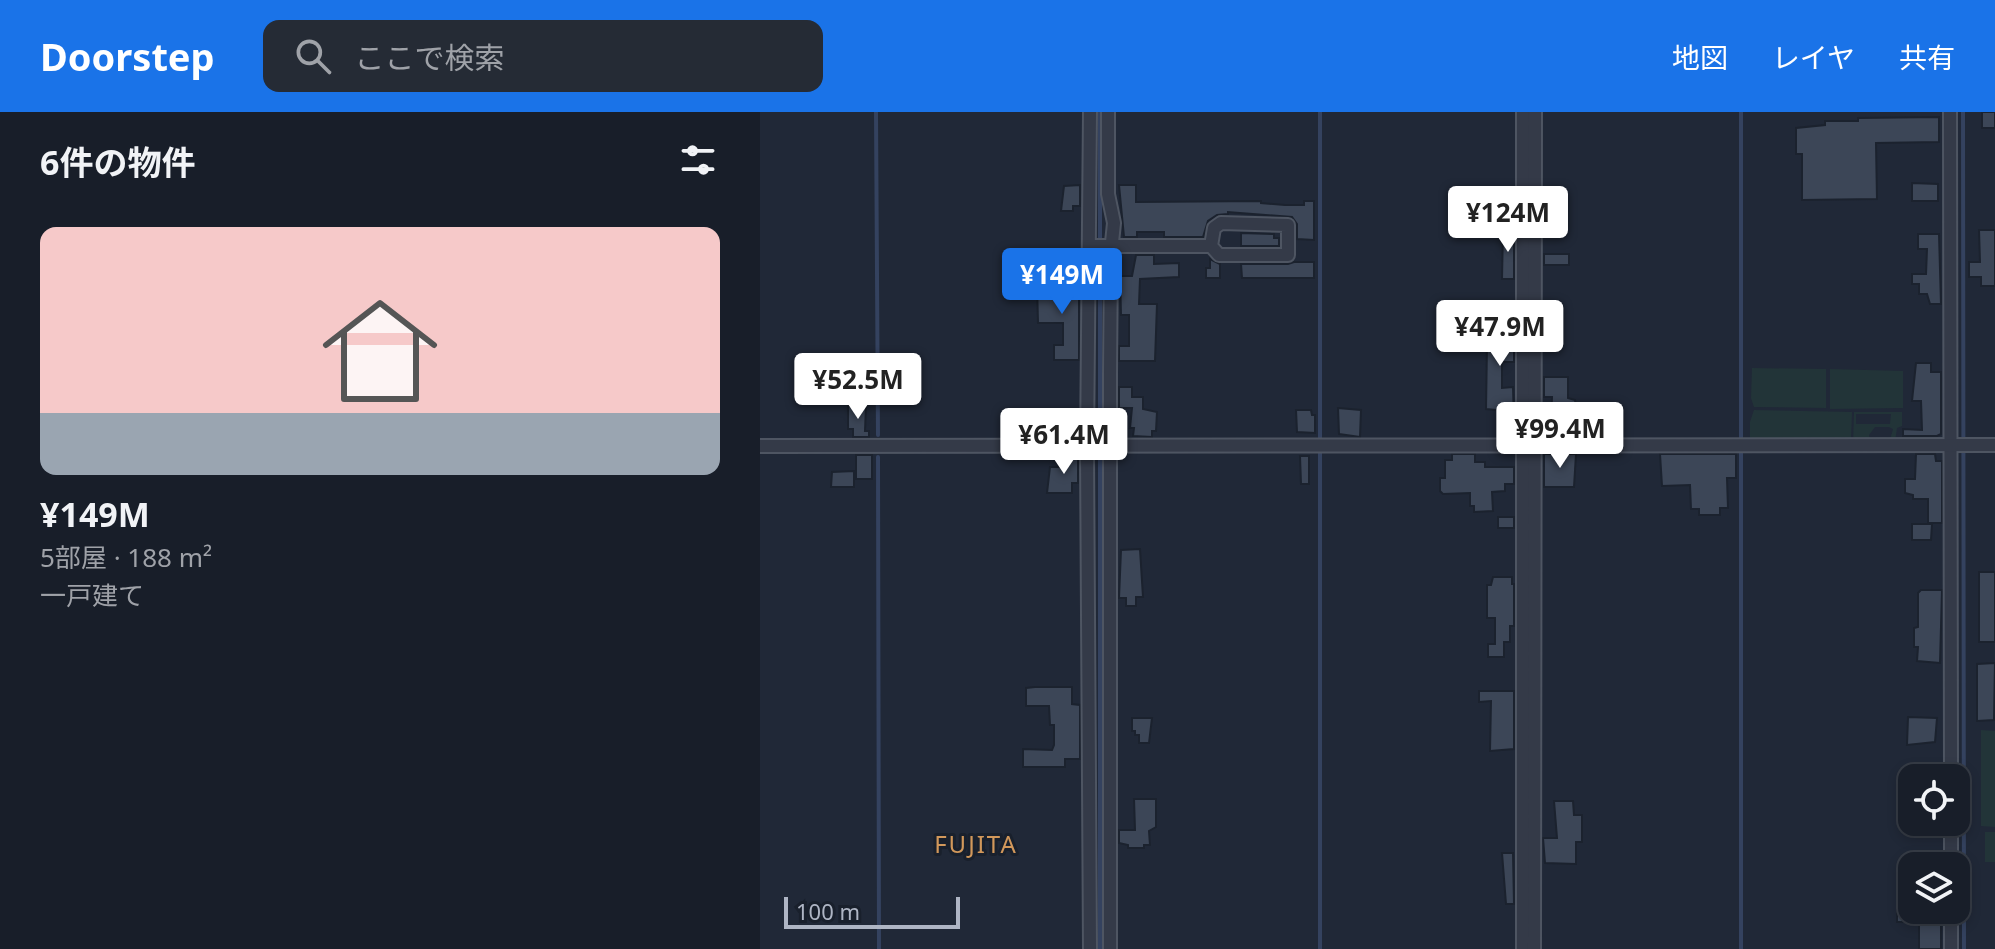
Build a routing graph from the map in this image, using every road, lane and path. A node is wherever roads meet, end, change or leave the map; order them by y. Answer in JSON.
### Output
{"nodes":[{"id":1,"x":1090,"y":112,"type":"edge"},
{"id":2,"x":1108,"y":112,"type":"edge"},
{"id":3,"x":1523,"y":112,"type":"edge"},
{"id":4,"x":1535,"y":112,"type":"edge"},
{"id":5,"x":1950,"y":112,"type":"edge"},
{"id":6,"x":1100,"y":205,"type":"junction"},
{"id":7,"x":1100,"y":246,"type":"junction"},
{"id":8,"x":1211,"y":246,"type":"junction"},
{"id":9,"x":1099,"y":274,"type":"junction"},
{"id":10,"x":1099,"y":306,"type":"junction"},
{"id":11,"x":1959,"y":445,"type":"junction"},
{"id":12,"x":1995,"y":445,"type":"edge"},
{"id":13,"x":760,"y":446,"type":"edge"},
{"id":14,"x":1528,"y":447,"type":"junction"},
{"id":15,"x":1098,"y":448,"type":"junction"},
{"id":16,"x":1951,"y":764,"type":"edge"},
{"id":17,"x":1951,"y":924,"type":"edge"},
{"id":18,"x":1090,"y":949,"type":"edge"},
{"id":19,"x":1110,"y":949,"type":"edge"},
{"id":20,"x":1523,"y":949,"type":"edge"},
{"id":21,"x":1534,"y":949,"type":"edge"},
{"id":22,"x":1951,"y":949,"type":"edge"}],
"edges":[{"from":1,"to":6,"type":"street"},
{"from":2,"to":6,"type":"street"},
{"from":3,"to":14,"type":"street"},
{"from":4,"to":14,"type":"street"},
{"from":5,"to":11,"type":"street"},
{"from":6,"to":7,"type":"street"},
{"from":6,"to":7,"type":"street"},
{"from":7,"to":8,"type":"street"},
{"from":7,"to":9,"type":"street"},
{"from":7,"to":9,"type":"street"},
{"from":8,"to":8,"type":"street"},
{"from":9,"to":10,"type":"street"},
{"from":9,"to":10,"type":"street"},
{"from":10,"to":15,"type":"street"},
{"from":10,"to":15,"type":"street"},
{"from":11,"to":12,"type":"street"},
{"from":11,"to":14,"type":"street"},
{"from":11,"to":16,"type":"street"},
{"from":13,"to":15,"type":"street"},
{"from":14,"to":15,"type":"street"},
{"from":14,"to":20,"type":"street"},
{"from":14,"to":21,"type":"street"},
{"from":15,"to":18,"type":"street"},
{"from":15,"to":19,"type":"street"},
{"from":17,"to":22,"type":"street"}]}
